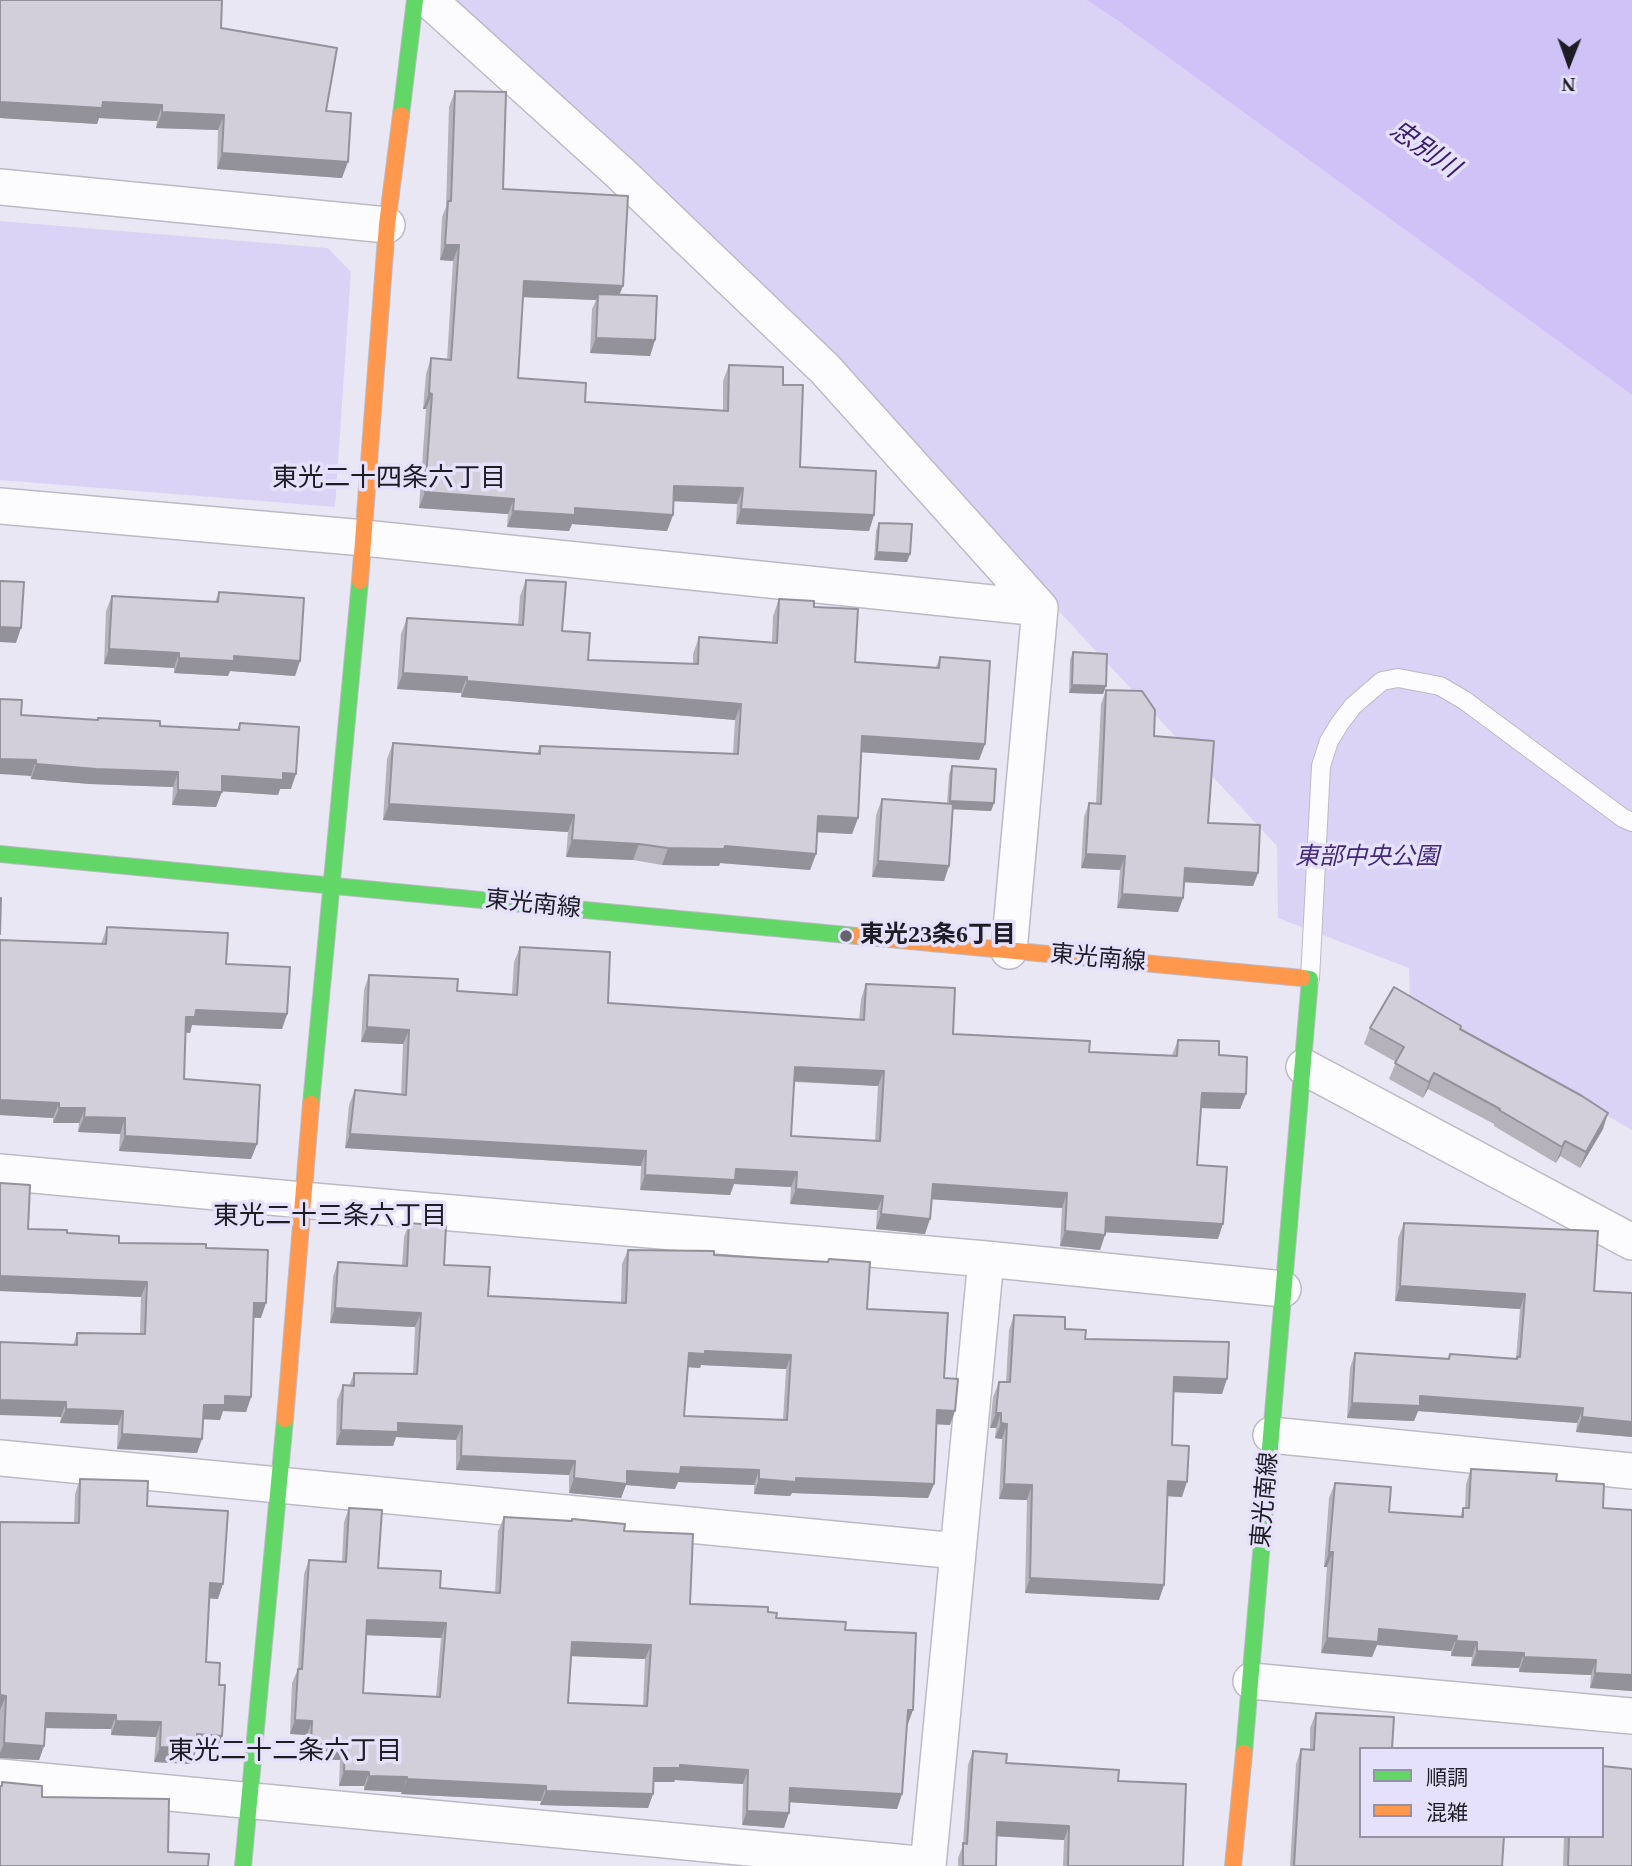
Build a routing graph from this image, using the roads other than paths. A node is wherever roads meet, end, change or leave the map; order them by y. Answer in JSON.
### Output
{"nodes":[{"id":1,"x":415,"y":0,"type":"edge"},
{"id":2,"x":429,"y":0,"type":"edge"},
{"id":3,"x":0,"y":187,"type":"edge"},
{"id":4,"x":387,"y":225,"type":"junction"},
{"id":5,"x":0,"y":506,"type":"edge"},
{"id":6,"x":364,"y":537,"type":"junction"},
{"id":7,"x":1040,"y":608,"type":"junction"},
{"id":8,"x":1632,"y":822,"type":"edge"},
{"id":9,"x":0,"y":854,"type":"edge"},
{"id":10,"x":332,"y":885,"type":"junction"},
{"id":11,"x":1010,"y":951,"type":"junction"},
{"id":12,"x":1310,"y":979,"type":"junction"},
{"id":13,"x":1304,"y":1067,"type":"junction"},
{"id":14,"x":0,"y":1172,"type":"edge"},
{"id":15,"x":302,"y":1200,"type":"junction"},
{"id":16,"x":1632,"y":1242,"type":"edge"},
{"id":17,"x":986,"y":1259,"type":"junction"},
{"id":18,"x":1283,"y":1289,"type":"junction"},
{"id":19,"x":1271,"y":1435,"type":"junction"},
{"id":20,"x":0,"y":1458,"type":"edge"},
{"id":21,"x":1632,"y":1471,"type":"edge"},
{"id":22,"x":280,"y":1484,"type":"junction"},
{"id":23,"x":957,"y":1551,"type":"junction"},
{"id":24,"x":1251,"y":1681,"type":"junction"},
{"id":25,"x":1632,"y":1716,"type":"edge"},
{"id":26,"x":0,"y":1777,"type":"edge"},
{"id":27,"x":249,"y":1801,"type":"junction"},
{"id":28,"x":243,"y":1866,"type":"edge"},
{"id":29,"x":928,"y":1866,"type":"edge"},
{"id":30,"x":1233,"y":1866,"type":"edge"}],
"edges":[{"from":1,"to":4,"type":"street"},
{"from":2,"to":7,"type":"street"},
{"from":3,"to":4,"type":"street"},
{"from":4,"to":6,"type":"street"},
{"from":5,"to":6,"type":"street"},
{"from":6,"to":7,"type":"street"},
{"from":6,"to":10,"type":"street"},
{"from":7,"to":11,"type":"street"},
{"from":8,"to":12,"type":"lane"},
{"from":9,"to":10,"type":"street","name":"東光南線"},
{"from":10,"to":11,"type":"street","name":"東光南線"},
{"from":10,"to":15,"type":"street"},
{"from":11,"to":12,"type":"street","name":"東光南線"},
{"from":12,"to":13,"type":"street","name":"東光南線"},
{"from":13,"to":16,"type":"street"},
{"from":13,"to":18,"type":"street","name":"東光南線"},
{"from":14,"to":15,"type":"street"},
{"from":15,"to":17,"type":"street"},
{"from":15,"to":22,"type":"street"},
{"from":17,"to":18,"type":"street"},
{"from":17,"to":23,"type":"street"},
{"from":18,"to":19,"type":"street","name":"東光南線"},
{"from":19,"to":21,"type":"street"},
{"from":19,"to":24,"type":"street","name":"東光南線"},
{"from":20,"to":22,"type":"street"},
{"from":22,"to":23,"type":"street"},
{"from":22,"to":27,"type":"street"},
{"from":23,"to":29,"type":"street"},
{"from":24,"to":25,"type":"street"},
{"from":24,"to":30,"type":"street","name":"東光南線"},
{"from":26,"to":27,"type":"street"},
{"from":27,"to":28,"type":"street"},
{"from":27,"to":29,"type":"street"}]}
